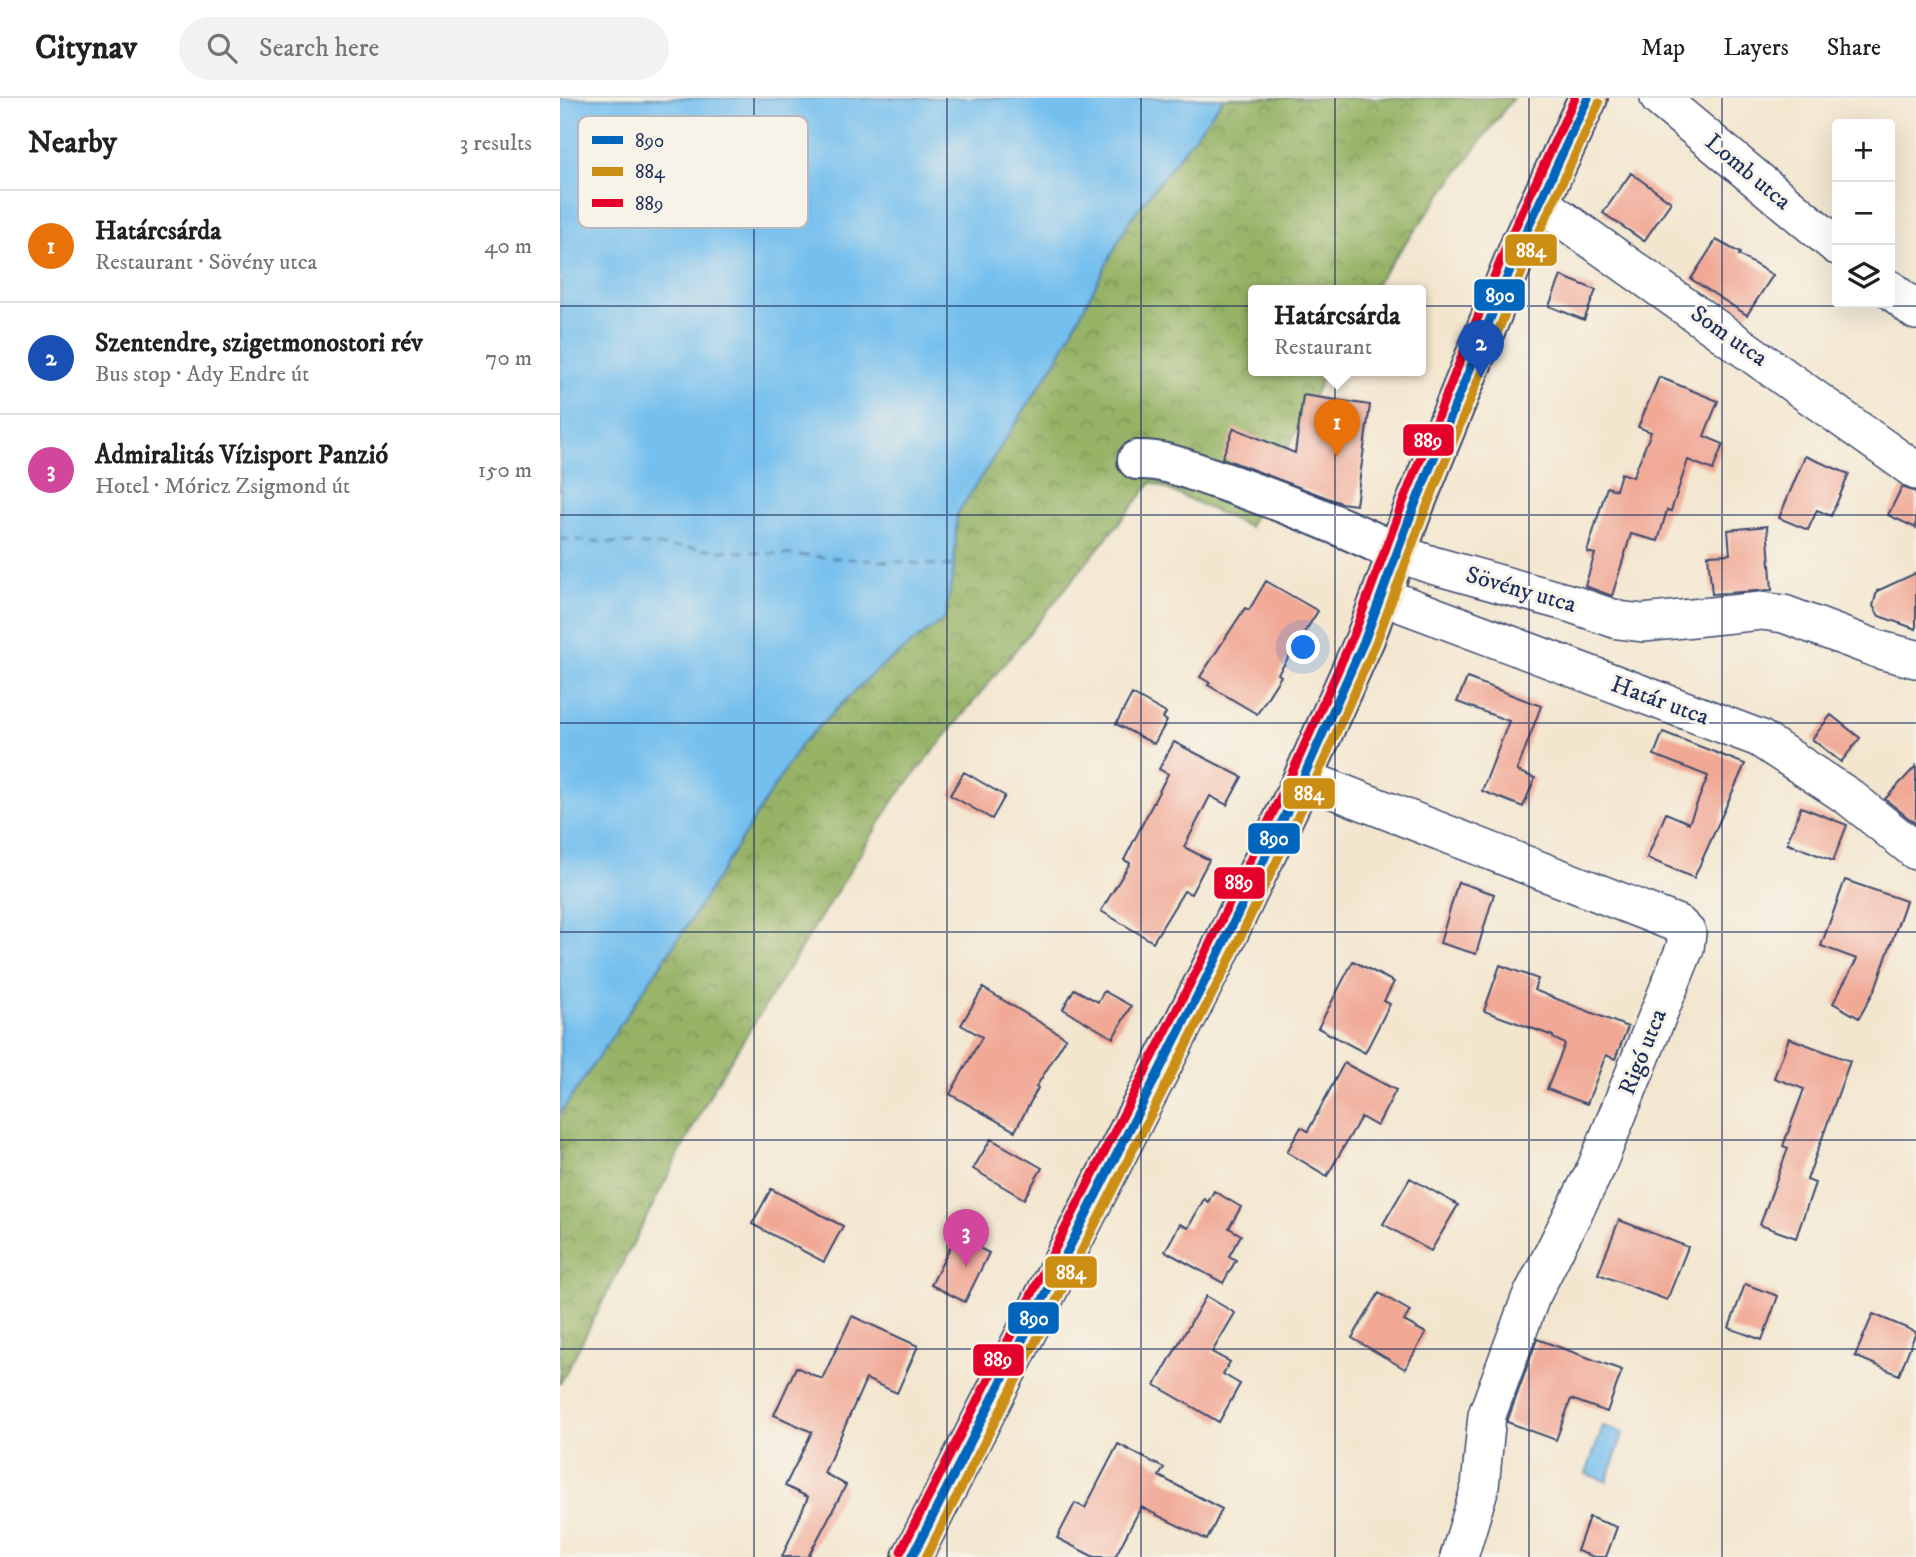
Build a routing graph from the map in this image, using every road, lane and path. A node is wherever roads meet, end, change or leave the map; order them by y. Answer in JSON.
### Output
{"nodes":[{"id":1,"x":1588,"y":98,"type":"edge"},
{"id":2,"x":1659,"y":98,"type":"edge"},
{"id":3,"x":1540,"y":203,"type":"junction"},
{"id":4,"x":1836,"y":245,"type":"edge"},
{"id":5,"x":1895,"y":293,"type":"edge"},
{"id":6,"x":1916,"y":311,"type":"edge"},
{"id":7,"x":1136,"y":460,"type":"dead end"},
{"id":8,"x":1916,"y":471,"type":"edge"},
{"id":9,"x":1397,"y":553,"type":"junction"},
{"id":10,"x":1381,"y":596,"type":"junction"},
{"id":11,"x":1916,"y":659,"type":"edge"},
{"id":12,"x":1303,"y":778,"type":"junction"},
{"id":13,"x":1916,"y":850,"type":"edge"},
{"id":14,"x":1470,"y":1554,"type":"edge"},
{"id":15,"x":912,"y":1557,"type":"edge"}],
"edges":[{"from":1,"to":3,"type":"main road"},
{"from":2,"to":4,"type":"street","name":"Lomb utca"},
{"from":3,"to":8,"type":"street","name":"Som utca"},
{"from":3,"to":9,"type":"main road"},
{"from":5,"to":6,"type":"street"},
{"from":7,"to":9,"type":"street","name":"Sövény utca"},
{"from":9,"to":10,"type":"main road"},
{"from":9,"to":11,"type":"street","name":"Sövény utca"},
{"from":10,"to":12,"type":"main road"},
{"from":10,"to":13,"type":"street","name":"Határ utca"},
{"from":12,"to":14,"type":"street","name":"Rigó utca"},
{"from":12,"to":15,"type":"main road"}]}
